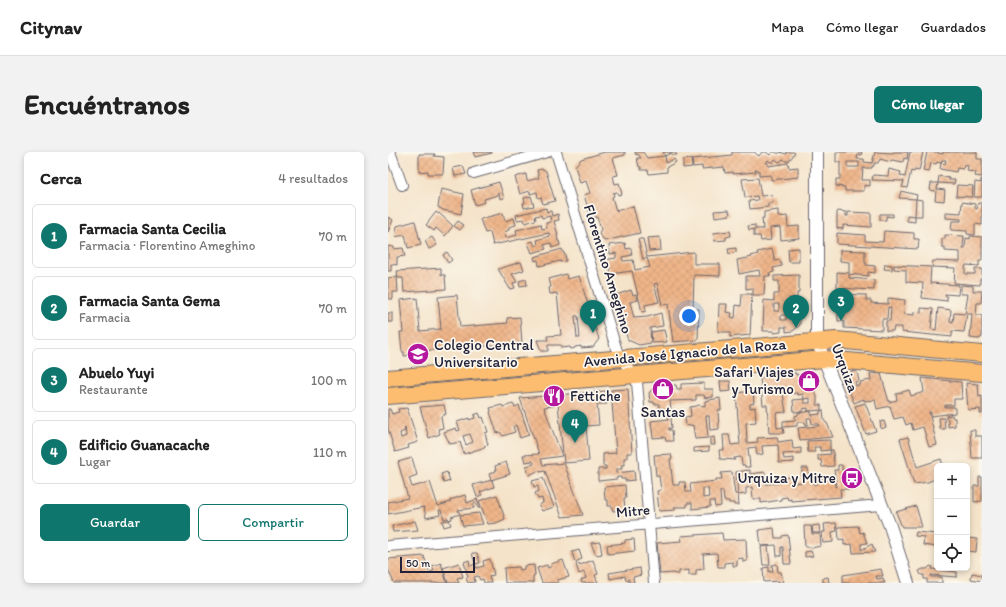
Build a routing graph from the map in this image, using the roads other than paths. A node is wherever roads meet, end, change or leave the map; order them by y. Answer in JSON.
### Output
{"nodes":[{"id":1,"x":390,"y":152,"type":"edge"},
{"id":2,"x":547,"y":152,"type":"edge"},
{"id":3,"x":556,"y":152,"type":"edge"},
{"id":4,"x":817,"y":152,"type":"edge"},
{"id":5,"x":393,"y":172,"type":"edge"},
{"id":6,"x":474,"y":173,"type":"dead end"},
{"id":7,"x":402,"y":185,"type":"dead end"},
{"id":8,"x":818,"y":342,"type":"junction"},
{"id":9,"x":907,"y":347,"type":"junction"},
{"id":10,"x":982,"y":354,"type":"edge"},
{"id":11,"x":622,"y":358,"type":"junction"},
{"id":12,"x":825,"y":359,"type":"junction"},
{"id":13,"x":982,"y":373,"type":"edge"},
{"id":14,"x":632,"y":375,"type":"junction"},
{"id":15,"x":388,"y":378,"type":"edge"},
{"id":16,"x":388,"y":396,"type":"edge"},
{"id":17,"x":881,"y":505,"type":"junction"},
{"id":18,"x":648,"y":524,"type":"junction"},
{"id":19,"x":388,"y":546,"type":"edge"},
{"id":20,"x":654,"y":583,"type":"edge"},
{"id":21,"x":908,"y":583,"type":"edge"}],
"edges":[{"from":1,"to":5,"type":"street"},
{"from":2,"to":6,"type":"street"},
{"from":3,"to":11,"type":"street","name":"Florentino Ameghino"},
{"from":4,"to":8,"type":"street","name":"Urquiza"},
{"from":5,"to":7,"type":"street"},
{"from":8,"to":9,"type":"main road","name":"Avenida José Ignacio de la Roza"},
{"from":8,"to":11,"type":"main road","name":"Avenida José Ignacio de la Roza"},
{"from":8,"to":12,"type":"street","name":"Urquiza"},
{"from":9,"to":10,"type":"main road","name":"Avenida José Ignacio de la Roza"},
{"from":9,"to":12,"type":"main road"},
{"from":11,"to":14,"type":"street","name":"Florentino Ameghino"},
{"from":11,"to":15,"type":"main road","name":"Avenida José Ignacio de la Roza"},
{"from":12,"to":13,"type":"main road","name":"Avenida José Ignacio de la Roza"},
{"from":12,"to":14,"type":"main road","name":"Avenida José Ignacio de la Roza"},
{"from":12,"to":17,"type":"street","name":"Urquiza"},
{"from":14,"to":16,"type":"main road","name":"Avenida José Ignacio de la Roza"},
{"from":14,"to":18,"type":"street","name":"Florentino Ameghino"},
{"from":17,"to":18,"type":"street","name":"Mitre"},
{"from":17,"to":21,"type":"street","name":"Urquiza"},
{"from":18,"to":19,"type":"street","name":"Mitre"},
{"from":18,"to":20,"type":"street","name":"Florentino Ameghino"}]}
